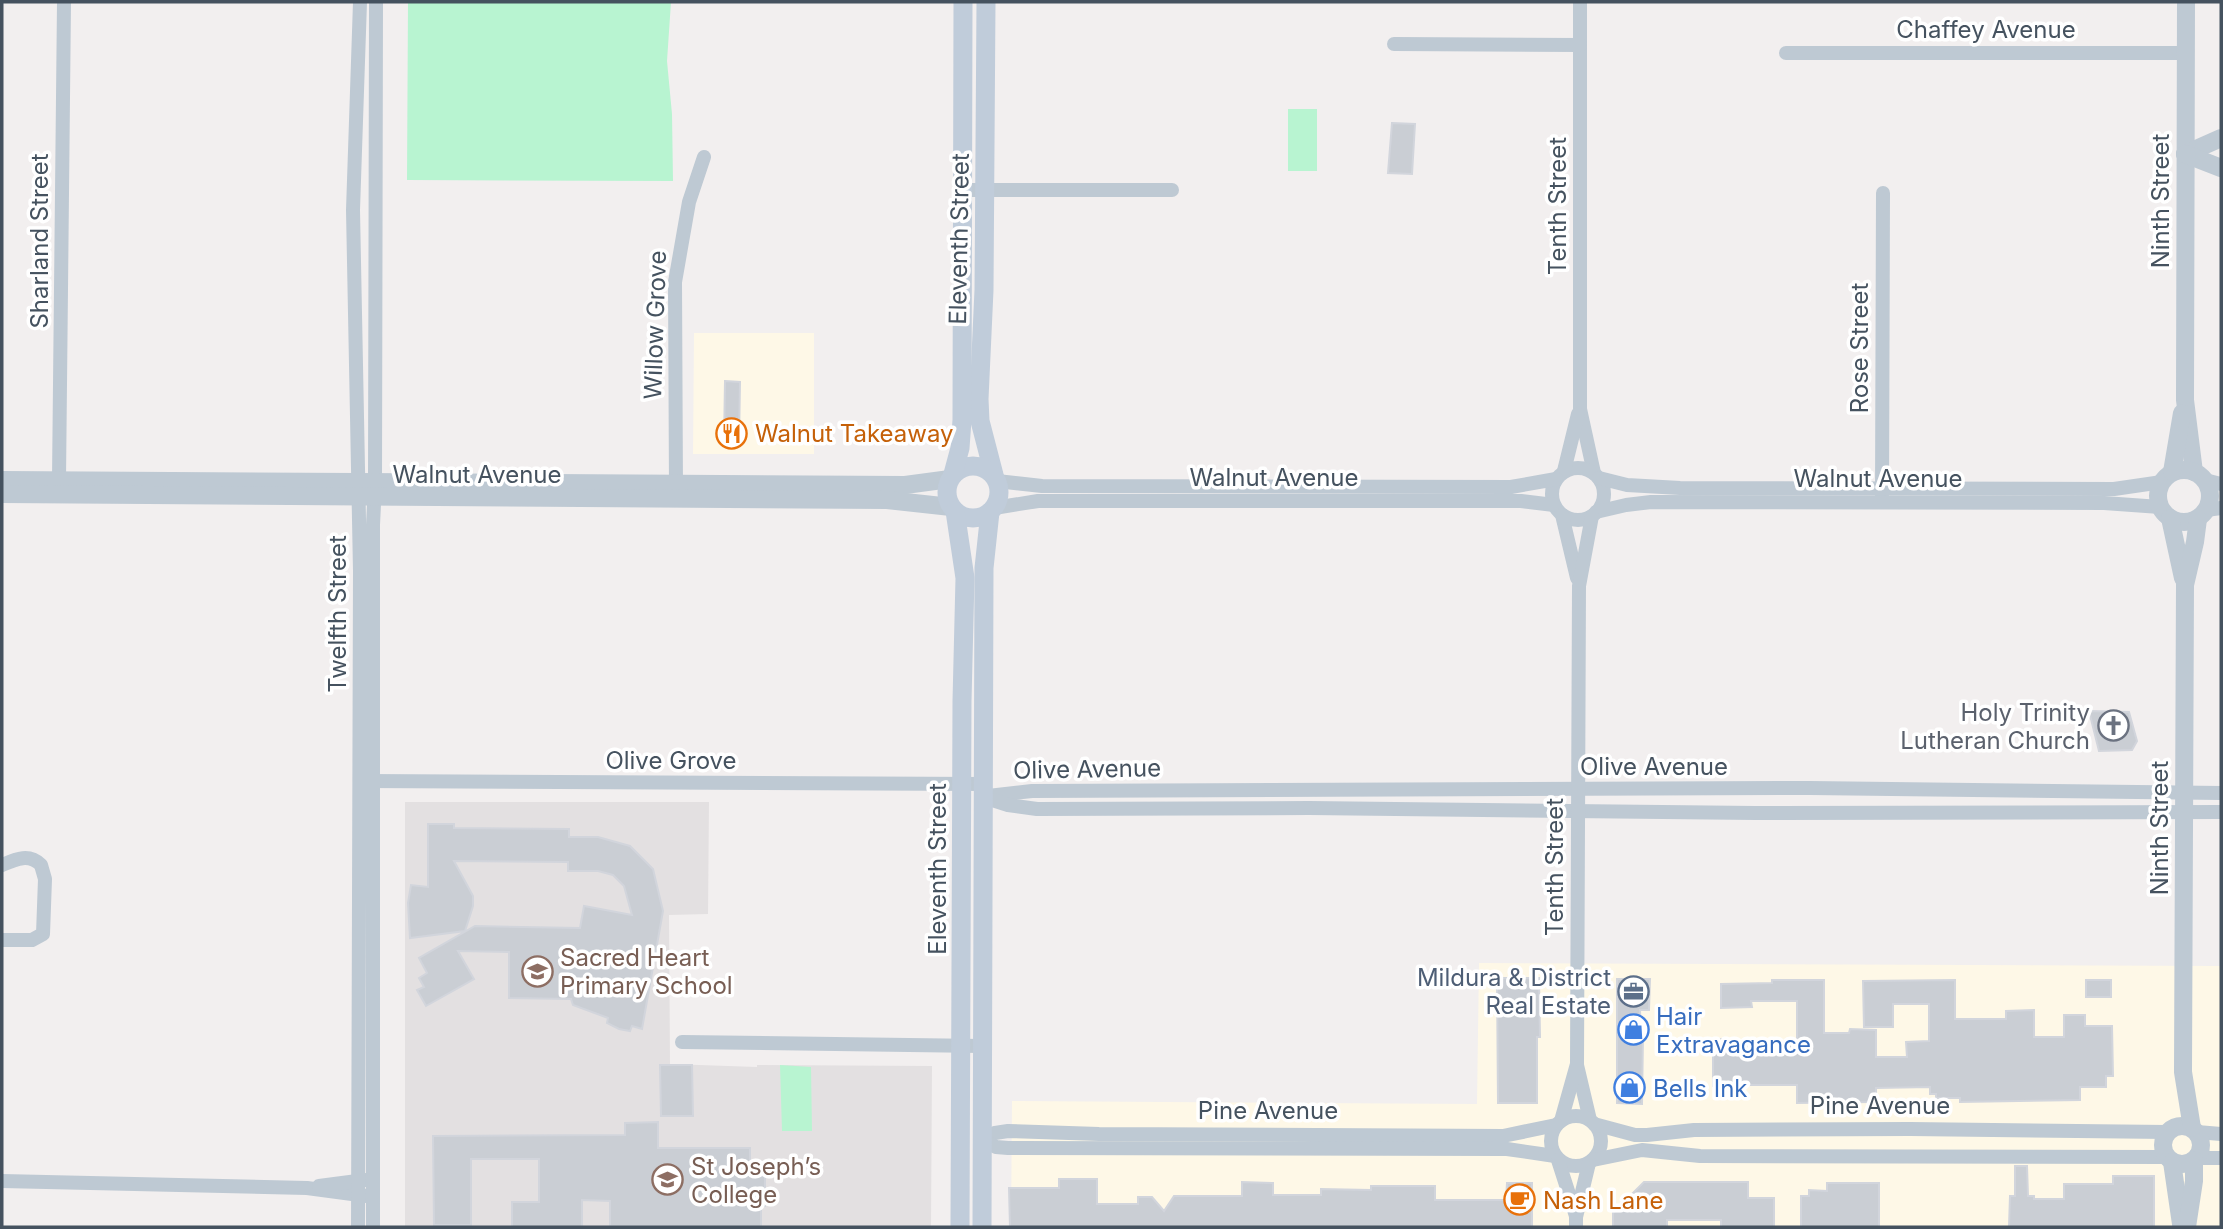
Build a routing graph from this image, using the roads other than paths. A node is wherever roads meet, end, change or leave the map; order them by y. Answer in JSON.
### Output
{"nodes":[{"id":1,"x":64,"y":2,"type":"edge"},
{"id":2,"x":360,"y":2,"type":"edge"},
{"id":3,"x":376,"y":2,"type":"edge"},
{"id":4,"x":963,"y":2,"type":"edge"},
{"id":5,"x":986,"y":2,"type":"edge"},
{"id":6,"x":1580,"y":2,"type":"edge"},
{"id":7,"x":2186,"y":2,"type":"edge"},
{"id":8,"x":1394,"y":44,"type":"dead end"},
{"id":9,"x":1580,"y":45,"type":"junction"},
{"id":10,"x":1786,"y":53,"type":"dead end"},
{"id":11,"x":2185,"y":53,"type":"junction"},
{"id":12,"x":2221,"y":138,"type":"edge"},
{"id":13,"x":2185,"y":154,"type":"junction"},
{"id":14,"x":704,"y":157,"type":"dead end"},
{"id":15,"x":2221,"y":168,"type":"edge"},
{"id":16,"x":962,"y":190,"type":"junction"},
{"id":17,"x":985,"y":190,"type":"junction"},
{"id":18,"x":1172,"y":190,"type":"dead end"},
{"id":19,"x":1883,"y":192,"type":"dead end"},
{"id":20,"x":2185,"y":400,"type":"junction"},
{"id":21,"x":1580,"y":409,"type":"junction"},
{"id":22,"x":1560,"y":475,"type":"junction"},
{"id":23,"x":952,"y":476,"type":"junction"},
{"id":24,"x":1596,"y":476,"type":"junction"},
{"id":25,"x":2167,"y":477,"type":"junction"},
{"id":26,"x":995,"y":478,"type":"junction"},
{"id":27,"x":2207,"y":479,"type":"edge"},
{"id":28,"x":2,"y":480,"type":"edge"},
{"id":29,"x":59,"y":480,"type":"junction"},
{"id":30,"x":366,"y":490,"type":"junction"},
{"id":31,"x":676,"y":491,"type":"junction"},
{"id":32,"x":2,"y":494,"type":"edge"},
{"id":33,"x":1882,"y":496,"type":"junction"},
{"id":34,"x":953,"y":509,"type":"junction"},
{"id":35,"x":992,"y":510,"type":"junction"},
{"id":36,"x":1558,"y":510,"type":"junction"},
{"id":37,"x":2208,"y":512,"type":"edge"},
{"id":38,"x":2165,"y":513,"type":"junction"},
{"id":39,"x":1594,"y":514,"type":"junction"},
{"id":40,"x":2185,"y":585,"type":"junction"},
{"id":41,"x":1579,"y":586,"type":"junction"},
{"id":42,"x":366,"y":781,"type":"junction"},
{"id":43,"x":961,"y":784,"type":"junction"},
{"id":44,"x":1578,"y":789,"type":"junction"},
{"id":45,"x":983,"y":791,"type":"junction"},
{"id":46,"x":2183,"y":793,"type":"junction"},
{"id":47,"x":2221,"y":793,"type":"edge"},
{"id":48,"x":1578,"y":811,"type":"junction"},
{"id":49,"x":2221,"y":812,"type":"edge"},
{"id":50,"x":2184,"y":813,"type":"junction"},
{"id":51,"x":2,"y":865,"type":"edge"},
{"id":52,"x":2,"y":940,"type":"edge"},
{"id":53,"x":682,"y":1042,"type":"dead end"},
{"id":54,"x":982,"y":1046,"type":"junction"},
{"id":55,"x":961,"y":1047,"type":"junction"},
{"id":56,"x":1577,"y":1064,"type":"junction"},
{"id":57,"x":2183,"y":1072,"type":"junction"},
{"id":58,"x":1592,"y":1122,"type":"junction"},
{"id":59,"x":1558,"y":1123,"type":"junction"},
{"id":60,"x":1945,"y":1130,"type":"junction"},
{"id":61,"x":2170,"y":1130,"type":"junction"},
{"id":62,"x":2194,"y":1130,"type":"junction"},
{"id":63,"x":2221,"y":1134,"type":"edge"},
{"id":64,"x":959,"y":1140,"type":"junction"},
{"id":65,"x":982,"y":1140,"type":"junction"},
{"id":66,"x":1945,"y":1156,"type":"junction"},
{"id":67,"x":1556,"y":1158,"type":"junction"},
{"id":68,"x":2221,"y":1158,"type":"edge"},
{"id":69,"x":2169,"y":1159,"type":"junction"},
{"id":70,"x":2195,"y":1159,"type":"junction"},
{"id":71,"x":1591,"y":1161,"type":"junction"},
{"id":72,"x":365,"y":1180,"type":"junction"},
{"id":73,"x":2,"y":1181,"type":"edge"},
{"id":74,"x":307,"y":1188,"type":"junction"},
{"id":75,"x":365,"y":1196,"type":"junction"},
{"id":76,"x":1576,"y":1222,"type":"edge"},
{"id":77,"x":358,"y":1227,"type":"edge"},
{"id":78,"x":373,"y":1227,"type":"edge"},
{"id":79,"x":960,"y":1227,"type":"edge"},
{"id":80,"x":982,"y":1227,"type":"edge"},
{"id":81,"x":2184,"y":1227,"type":"edge"}],
"edges":[{"from":1,"to":29,"type":"street","name":"Sharland Street"},
{"from":2,"to":30,"type":"street","name":"Twelfth Street"},
{"from":3,"to":30,"type":"street","name":"Twelfth Street"},
{"from":4,"to":16,"type":"main road","name":"Eleventh Street"},
{"from":5,"to":17,"type":"main road","name":"Eleventh Street"},
{"from":6,"to":9,"type":"street","name":"Tenth Street"},
{"from":7,"to":11,"type":"street","name":"Ninth Street"},
{"from":8,"to":9,"type":"street"},
{"from":9,"to":21,"type":"street","name":"Tenth Street"},
{"from":10,"to":11,"type":"street","name":"Chaffey Avenue"},
{"from":11,"to":13,"type":"street","name":"Ninth Street"},
{"from":12,"to":13,"type":"street"},
{"from":13,"to":15,"type":"street"},
{"from":13,"to":20,"type":"street","name":"Ninth Street"},
{"from":14,"to":31,"type":"street","name":"Willow Grove"},
{"from":16,"to":17,"type":"street"},
{"from":16,"to":23,"type":"main road","name":"Eleventh Street"},
{"from":17,"to":18,"type":"street"},
{"from":17,"to":26,"type":"main road","name":"Eleventh Street"},
{"from":19,"to":33,"type":"street","name":"Rose Street"},
{"from":20,"to":25,"type":"street","name":"Ninth Street"},
{"from":20,"to":27,"type":"street","name":"Ninth Street"},
{"from":21,"to":22,"type":"street","name":"Tenth Street"},
{"from":21,"to":24,"type":"street","name":"Tenth Street"},
{"from":22,"to":24,"type":"street"},
{"from":22,"to":26,"type":"street","name":"Walnut Avenue"},
{"from":22,"to":36,"type":"street"},
{"from":23,"to":26,"type":"main road"},
{"from":23,"to":31,"type":"street","name":"Walnut Avenue"},
{"from":23,"to":34,"type":"main road"},
{"from":24,"to":33,"type":"street","name":"Walnut Avenue"},
{"from":24,"to":39,"type":"street"},
{"from":25,"to":27,"type":"street"},
{"from":25,"to":33,"type":"street","name":"Walnut Avenue"},
{"from":25,"to":38,"type":"street"},
{"from":26,"to":35,"type":"main road"},
{"from":27,"to":37,"type":"street"},
{"from":28,"to":29,"type":"street","name":"Walnut Avenue"},
{"from":29,"to":30,"type":"street","name":"Walnut Avenue"},
{"from":30,"to":31,"type":"street","name":"Walnut Avenue"},
{"from":30,"to":32,"type":"street","name":"Walnut Avenue"},
{"from":30,"to":42,"type":"street","name":"Twelfth Street"},
{"from":31,"to":34,"type":"street","name":"Walnut Avenue"},
{"from":33,"to":38,"type":"street","name":"Walnut Avenue"},
{"from":33,"to":39,"type":"street","name":"Walnut Avenue"},
{"from":34,"to":35,"type":"main road"},
{"from":34,"to":43,"type":"main road","name":"Eleventh Street"},
{"from":35,"to":36,"type":"street","name":"Walnut Avenue"},
{"from":35,"to":45,"type":"main road","name":"Eleventh Street"},
{"from":36,"to":39,"type":"street"},
{"from":36,"to":41,"type":"street","name":"Tenth Street"},
{"from":37,"to":38,"type":"street"},
{"from":37,"to":40,"type":"street","name":"Ninth Street"},
{"from":38,"to":40,"type":"street","name":"Ninth Street"},
{"from":39,"to":41,"type":"street","name":"Tenth Street"},
{"from":40,"to":46,"type":"street","name":"Ninth Street"},
{"from":41,"to":44,"type":"street","name":"Tenth Street"},
{"from":42,"to":43,"type":"street","name":"Olive Grove"},
{"from":42,"to":72,"type":"street","name":"Twelfth Street"},
{"from":43,"to":45,"type":"street","name":"Olive Grove"},
{"from":43,"to":55,"type":"main road","name":"Eleventh Street"},
{"from":44,"to":45,"type":"street","name":"Olive Avenue"},
{"from":44,"to":46,"type":"street","name":"Olive Avenue"},
{"from":44,"to":48,"type":"street","name":"Tenth Street"},
{"from":45,"to":48,"type":"street","name":"Olive Avenue"},
{"from":45,"to":54,"type":"main road","name":"Eleventh Street"},
{"from":46,"to":47,"type":"street","name":"Olive Avenue"},
{"from":46,"to":50,"type":"street","name":"Ninth Street"},
{"from":48,"to":50,"type":"street","name":"Olive Avenue"},
{"from":48,"to":56,"type":"street","name":"Tenth Street"},
{"from":49,"to":50,"type":"street","name":"Olive Avenue"},
{"from":50,"to":57,"type":"street","name":"Ninth Street"},
{"from":51,"to":52,"type":"street"},
{"from":53,"to":55,"type":"street"},
{"from":54,"to":55,"type":"street"},
{"from":54,"to":65,"type":"main road","name":"Eleventh Street"},
{"from":55,"to":64,"type":"main road","name":"Eleventh Street"},
{"from":56,"to":58,"type":"street","name":"Tenth Street"},
{"from":56,"to":59,"type":"street","name":"Tenth Street"},
{"from":57,"to":61,"type":"street","name":"Ninth Street"},
{"from":57,"to":62,"type":"street","name":"Ninth Street"},
{"from":58,"to":59,"type":"street"},
{"from":58,"to":60,"type":"street","name":"Pine Avenue"},
{"from":58,"to":71,"type":"street"},
{"from":59,"to":65,"type":"street","name":"Pine Avenue"},
{"from":59,"to":67,"type":"street"},
{"from":60,"to":61,"type":"street","name":"Pine Avenue"},
{"from":60,"to":66,"type":"street"},
{"from":61,"to":62,"type":"street"},
{"from":61,"to":69,"type":"street"},
{"from":62,"to":63,"type":"street"},
{"from":62,"to":70,"type":"street"},
{"from":64,"to":65,"type":"main road","name":"Pine Avenue"},
{"from":64,"to":79,"type":"main road","name":"Eleventh Street"},
{"from":65,"to":67,"type":"street","name":"Pine Avenue"},
{"from":65,"to":80,"type":"main road","name":"Eleventh Street"},
{"from":66,"to":69,"type":"street","name":"Pine Avenue"},
{"from":66,"to":71,"type":"street","name":"Pine Avenue"},
{"from":67,"to":71,"type":"street"},
{"from":67,"to":76,"type":"street"},
{"from":68,"to":70,"type":"street"},
{"from":69,"to":70,"type":"street"},
{"from":69,"to":81,"type":"street"},
{"from":70,"to":81,"type":"street"},
{"from":71,"to":76,"type":"street"},
{"from":72,"to":74,"type":"street"},
{"from":72,"to":75,"type":"street","name":"Twelfth Street"},
{"from":73,"to":74,"type":"street"},
{"from":74,"to":75,"type":"street"},
{"from":75,"to":77,"type":"street","name":"Twelfth Street"},
{"from":75,"to":78,"type":"street","name":"Twelfth Street"}]}
